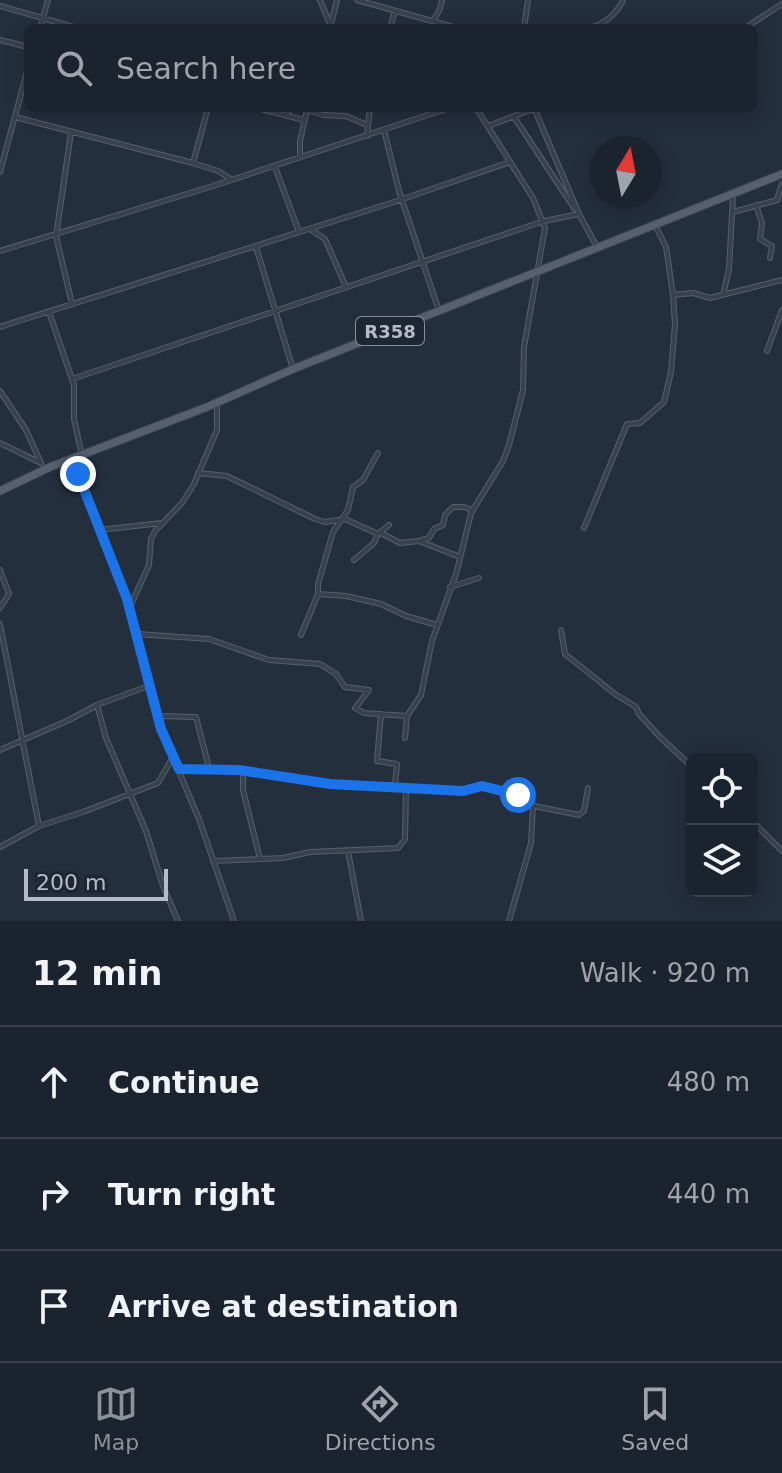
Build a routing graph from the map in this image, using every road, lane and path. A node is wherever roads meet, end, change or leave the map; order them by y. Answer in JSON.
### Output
{"nodes":[{"id":1,"x":48,"y":0,"type":"edge"},
{"id":2,"x":320,"y":0,"type":"edge"},
{"id":3,"x":337,"y":0,"type":"edge"},
{"id":4,"x":357,"y":0,"type":"edge"},
{"id":5,"x":442,"y":0,"type":"edge"},
{"id":6,"x":528,"y":0,"type":"edge"},
{"id":7,"x":623,"y":0,"type":"edge"},
{"id":8,"x":782,"y":4,"type":"edge"},
{"id":9,"x":0,"y":6,"type":"edge"},
{"id":10,"x":395,"y":10,"type":"junction"},
{"id":11,"x":43,"y":19,"type":"junction"},
{"id":12,"x":433,"y":21,"type":"junction"},
{"id":13,"x":41,"y":24,"type":"edge"},
{"id":14,"x":62,"y":24,"type":"edge"},
{"id":15,"x":329,"y":24,"type":"edge"},
{"id":16,"x":331,"y":24,"type":"edge"},
{"id":17,"x":391,"y":24,"type":"edge"},
{"id":18,"x":440,"y":24,"type":"edge"},
{"id":19,"x":525,"y":24,"type":"edge"},
{"id":20,"x":601,"y":24,"type":"edge"},
{"id":21,"x":751,"y":24,"type":"edge"},
{"id":22,"x":0,"y":40,"type":"edge"},
{"id":23,"x":24,"y":46,"type":"edge"},
{"id":24,"x":24,"y":83,"type":"edge"},
{"id":25,"x":207,"y":112,"type":"edge"},
{"id":26,"x":273,"y":112,"type":"edge"},
{"id":27,"x":288,"y":112,"type":"edge"},
{"id":28,"x":306,"y":112,"type":"edge"},
{"id":29,"x":315,"y":112,"type":"edge"},
{"id":30,"x":369,"y":112,"type":"edge"},
{"id":31,"x":426,"y":112,"type":"edge"},
{"id":32,"x":435,"y":112,"type":"edge"},
{"id":33,"x":479,"y":112,"type":"edge"},
{"id":34,"x":526,"y":112,"type":"edge"},
{"id":35,"x":537,"y":112,"type":"edge"},
{"id":36,"x":285,"y":115,"type":"junction"},
{"id":37,"x":425,"y":115,"type":"junction"},
{"id":38,"x":15,"y":117,"type":"junction"},
{"id":39,"x":514,"y":117,"type":"junction"},
{"id":40,"x":304,"y":120,"type":"junction"},
{"id":41,"x":367,"y":125,"type":"junction"},
{"id":42,"x":488,"y":126,"type":"junction"},
{"id":43,"x":384,"y":130,"type":"junction"},
{"id":44,"x":71,"y":133,"type":"junction"},
{"id":45,"x":367,"y":136,"type":"junction"},
{"id":46,"x":2,"y":155,"type":"edge"},
{"id":47,"x":300,"y":157,"type":"junction"},
{"id":48,"x":510,"y":162,"type":"junction"},
{"id":49,"x":193,"y":163,"type":"junction"},
{"id":50,"x":275,"y":166,"type":"junction"},
{"id":51,"x":0,"y":172,"type":"edge"},
{"id":52,"x":782,"y":174,"type":"edge"},
{"id":53,"x":231,"y":180,"type":"junction"},
{"id":54,"x":782,"y":184,"type":"edge"},
{"id":55,"x":733,"y":193,"type":"junction"},
{"id":56,"x":403,"y":199,"type":"junction"},
{"id":57,"x":756,"y":205,"type":"junction"},
{"id":58,"x":733,"y":212,"type":"junction"},
{"id":59,"x":578,"y":214,"type":"junction"},
{"id":60,"x":544,"y":221,"type":"junction"},
{"id":61,"x":655,"y":225,"type":"junction"},
{"id":62,"x":310,"y":229,"type":"junction"},
{"id":63,"x":299,"y":232,"type":"junction"},
{"id":64,"x":56,"y":236,"type":"junction"},
{"id":65,"x":256,"y":247,"type":"junction"},
{"id":66,"x":597,"y":247,"type":"junction"},
{"id":67,"x":0,"y":251,"type":"edge"},
{"id":68,"x":770,"y":258,"type":"dead end"},
{"id":69,"x":422,"y":263,"type":"junction"},
{"id":70,"x":538,"y":271,"type":"junction"},
{"id":71,"x":782,"y":280,"type":"edge"},
{"id":72,"x":346,"y":287,"type":"junction"},
{"id":73,"x":673,"y":295,"type":"junction"},
{"id":74,"x":723,"y":295,"type":"junction"},
{"id":75,"x":72,"y":304,"type":"junction"},
{"id":76,"x":782,"y":310,"type":"edge"},
{"id":77,"x":275,"y":311,"type":"junction"},
{"id":78,"x":439,"y":311,"type":"junction"},
{"id":79,"x":49,"y":312,"type":"junction"},
{"id":80,"x":0,"y":327,"type":"edge"},
{"id":81,"x":767,"y":351,"type":"dead end"},
{"id":82,"x":293,"y":369,"type":"junction"},
{"id":83,"x":72,"y":379,"type":"junction"},
{"id":84,"x":0,"y":391,"type":"edge"},
{"id":85,"x":217,"y":403,"type":"junction"},
{"id":86,"x":0,"y":443,"type":"edge"},
{"id":87,"x":378,"y":453,"type":"dead end"},
{"id":88,"x":82,"y":456,"type":"junction"},
{"id":89,"x":71,"y":460,"type":"junction"},
{"id":90,"x":41,"y":463,"type":"junction"},
{"id":91,"x":50,"y":467,"type":"junction"},
{"id":92,"x":198,"y":473,"type":"junction"},
{"id":93,"x":0,"y":491,"type":"edge"},
{"id":94,"x":472,"y":510,"type":"junction"},
{"id":95,"x":340,"y":518,"type":"junction"},
{"id":96,"x":164,"y":523,"type":"junction"},
{"id":97,"x":389,"y":525,"type":"dead end"},
{"id":98,"x":584,"y":528,"type":"dead end"},
{"id":99,"x":99,"y":530,"type":"junction"},
{"id":100,"x":379,"y":533,"type":"junction"},
{"id":101,"x":419,"y":541,"type":"junction"},
{"id":102,"x":460,"y":557,"type":"junction"},
{"id":103,"x":354,"y":560,"type":"dead end"},
{"id":104,"x":0,"y":570,"type":"edge"},
{"id":105,"x":479,"y":578,"type":"dead end"},
{"id":106,"x":450,"y":587,"type":"junction"},
{"id":107,"x":318,"y":594,"type":"junction"},
{"id":108,"x":130,"y":607,"type":"junction"},
{"id":109,"x":0,"y":608,"type":"edge"},
{"id":110,"x":0,"y":624,"type":"edge"},
{"id":111,"x":437,"y":625,"type":"junction"},
{"id":112,"x":561,"y":630,"type":"dead end"},
{"id":113,"x":137,"y":634,"type":"junction"},
{"id":114,"x":301,"y":635,"type":"dead end"},
{"id":115,"x":151,"y":685,"type":"junction"},
{"id":116,"x":97,"y":705,"type":"junction"},
{"id":117,"x":381,"y":714,"type":"junction"},
{"id":118,"x":159,"y":716,"type":"junction"},
{"id":119,"x":407,"y":716,"type":"junction"},
{"id":120,"x":405,"y":738,"type":"dead end"},
{"id":121,"x":24,"y":739,"type":"junction"},
{"id":122,"x":0,"y":750,"type":"edge"},
{"id":123,"x":173,"y":757,"type":"junction"},
{"id":124,"x":686,"y":761,"type":"edge"},
{"id":125,"x":209,"y":768,"type":"junction"},
{"id":126,"x":179,"y":769,"type":"junction"},
{"id":127,"x":243,"y":770,"type":"junction"},
{"id":128,"x":395,"y":785,"type":"junction"},
{"id":129,"x":406,"y":786,"type":"junction"},
{"id":130,"x":588,"y":788,"type":"dead end"},
{"id":131,"x":130,"y":794,"type":"junction"},
{"id":132,"x":533,"y":805,"type":"junction"},
{"id":133,"x":756,"y":825,"type":"edge"},
{"id":134,"x":39,"y":826,"type":"junction"},
{"id":135,"x":0,"y":847,"type":"edge"},
{"id":136,"x":348,"y":851,"type":"junction"},
{"id":137,"x":782,"y":851,"type":"edge"},
{"id":138,"x":260,"y":859,"type":"junction"},
{"id":139,"x":213,"y":861,"type":"junction"},
{"id":140,"x":513,"y":910,"type":"junction"},
{"id":141,"x":178,"y":921,"type":"edge"},
{"id":142,"x":234,"y":921,"type":"edge"},
{"id":143,"x":361,"y":921,"type":"edge"},
{"id":144,"x":509,"y":921,"type":"edge"},
{"id":145,"x":517,"y":921,"type":"edge"}],
"edges":[{"from":1,"to":11,"type":"street"},
{"from":2,"to":15,"type":"street"},
{"from":3,"to":16,"type":"street"},
{"from":4,"to":10,"type":"street"},
{"from":5,"to":12,"type":"street"},
{"from":6,"to":19,"type":"street"},
{"from":7,"to":20,"type":"street"},
{"from":8,"to":21,"type":"street"},
{"from":9,"to":11,"type":"street"},
{"from":10,"to":12,"type":"street"},
{"from":10,"to":17,"type":"street"},
{"from":11,"to":13,"type":"street"},
{"from":11,"to":14,"type":"street"},
{"from":12,"to":18,"type":"street"},
{"from":22,"to":23,"type":"street"},
{"from":24,"to":38,"type":"street"},
{"from":25,"to":49,"type":"street"},
{"from":26,"to":36,"type":"street"},
{"from":27,"to":36,"type":"street"},
{"from":28,"to":40,"type":"street"},
{"from":29,"to":41,"type":"street"},
{"from":30,"to":41,"type":"street"},
{"from":31,"to":37,"type":"street"},
{"from":32,"to":37,"type":"street"},
{"from":33,"to":42,"type":"street"},
{"from":34,"to":39,"type":"street"},
{"from":35,"to":59,"type":"street"},
{"from":36,"to":40,"type":"street"},
{"from":37,"to":43,"type":"street"},
{"from":38,"to":44,"type":"street"},
{"from":38,"to":46,"type":"street"},
{"from":39,"to":42,"type":"street"},
{"from":39,"to":59,"type":"street"},
{"from":40,"to":47,"type":"street"},
{"from":41,"to":45,"type":"street"},
{"from":42,"to":48,"type":"street"},
{"from":43,"to":45,"type":"street"},
{"from":43,"to":56,"type":"street"},
{"from":44,"to":49,"type":"street"},
{"from":44,"to":64,"type":"street"},
{"from":45,"to":47,"type":"street"},
{"from":46,"to":51,"type":"street"},
{"from":47,"to":50,"type":"street"},
{"from":48,"to":56,"type":"street"},
{"from":48,"to":60,"type":"street"},
{"from":49,"to":53,"type":"street"},
{"from":50,"to":53,"type":"street"},
{"from":50,"to":63,"type":"street"},
{"from":52,"to":55,"type":"main road","number":"R358"},
{"from":53,"to":64,"type":"street"},
{"from":54,"to":57,"type":"street"},
{"from":55,"to":58,"type":"street"},
{"from":55,"to":61,"type":"main road","number":"R358"},
{"from":56,"to":62,"type":"street"},
{"from":56,"to":69,"type":"street"},
{"from":57,"to":58,"type":"street"},
{"from":57,"to":68,"type":"street"},
{"from":58,"to":74,"type":"street"},
{"from":59,"to":60,"type":"street"},
{"from":59,"to":66,"type":"street"},
{"from":60,"to":69,"type":"street"},
{"from":60,"to":70,"type":"street"},
{"from":61,"to":66,"type":"main road","number":"R358"},
{"from":61,"to":73,"type":"street"},
{"from":62,"to":63,"type":"street"},
{"from":62,"to":72,"type":"street"},
{"from":63,"to":65,"type":"street"},
{"from":64,"to":67,"type":"street"},
{"from":64,"to":75,"type":"street"},
{"from":65,"to":75,"type":"street"},
{"from":65,"to":77,"type":"street"},
{"from":66,"to":70,"type":"main road","number":"R358"},
{"from":69,"to":72,"type":"street"},
{"from":69,"to":78,"type":"street"},
{"from":70,"to":78,"type":"main road","number":"R358"},
{"from":70,"to":94,"type":"street"},
{"from":71,"to":74,"type":"street"},
{"from":72,"to":77,"type":"street"},
{"from":73,"to":74,"type":"street"},
{"from":73,"to":98,"type":"street"},
{"from":75,"to":79,"type":"street"},
{"from":76,"to":81,"type":"street"},
{"from":77,"to":82,"type":"street"},
{"from":77,"to":83,"type":"street"},
{"from":78,"to":82,"type":"main road","number":"R358"},
{"from":79,"to":80,"type":"street"},
{"from":79,"to":83,"type":"street"},
{"from":82,"to":85,"type":"main road","number":"R358"},
{"from":83,"to":88,"type":"street"},
{"from":84,"to":90,"type":"street"},
{"from":85,"to":88,"type":"main road","number":"R358"},
{"from":85,"to":92,"type":"street"},
{"from":86,"to":90,"type":"street"},
{"from":87,"to":95,"type":"street"},
{"from":88,"to":89,"type":"main road","number":"R358"},
{"from":89,"to":91,"type":"main road","number":"R358"},
{"from":89,"to":99,"type":"street"},
{"from":90,"to":91,"type":"street"},
{"from":91,"to":93,"type":"main road","number":"R358"},
{"from":92,"to":95,"type":"street"},
{"from":92,"to":96,"type":"street"},
{"from":94,"to":101,"type":"street"},
{"from":94,"to":102,"type":"street"},
{"from":95,"to":100,"type":"street"},
{"from":95,"to":107,"type":"street"},
{"from":96,"to":99,"type":"street"},
{"from":96,"to":108,"type":"street"},
{"from":97,"to":100,"type":"street"},
{"from":99,"to":108,"type":"street"},
{"from":100,"to":101,"type":"street"},
{"from":100,"to":103,"type":"street"},
{"from":101,"to":102,"type":"street"},
{"from":102,"to":106,"type":"street"},
{"from":104,"to":109,"type":"street"},
{"from":105,"to":106,"type":"street"},
{"from":106,"to":111,"type":"street"},
{"from":107,"to":111,"type":"street"},
{"from":107,"to":114,"type":"street"},
{"from":108,"to":113,"type":"street"},
{"from":110,"to":121,"type":"street"},
{"from":111,"to":119,"type":"street"},
{"from":112,"to":124,"type":"street"},
{"from":113,"to":115,"type":"street"},
{"from":113,"to":117,"type":"street"},
{"from":115,"to":116,"type":"street"},
{"from":115,"to":118,"type":"street"},
{"from":116,"to":121,"type":"street"},
{"from":116,"to":131,"type":"street"},
{"from":117,"to":119,"type":"street"},
{"from":117,"to":128,"type":"street"},
{"from":118,"to":123,"type":"street"},
{"from":118,"to":125,"type":"street"},
{"from":119,"to":120,"type":"street"},
{"from":121,"to":122,"type":"street"},
{"from":121,"to":134,"type":"street"},
{"from":123,"to":126,"type":"street"},
{"from":123,"to":131,"type":"street"},
{"from":125,"to":126,"type":"street"},
{"from":125,"to":127,"type":"street"},
{"from":126,"to":139,"type":"street"},
{"from":127,"to":128,"type":"street"},
{"from":127,"to":138,"type":"street"},
{"from":128,"to":129,"type":"street"},
{"from":129,"to":132,"type":"street"},
{"from":129,"to":136,"type":"street"},
{"from":130,"to":132,"type":"street"},
{"from":131,"to":134,"type":"street"},
{"from":131,"to":141,"type":"street"},
{"from":132,"to":140,"type":"street"},
{"from":133,"to":137,"type":"street"},
{"from":134,"to":135,"type":"street"},
{"from":136,"to":138,"type":"street"},
{"from":136,"to":143,"type":"street"},
{"from":138,"to":139,"type":"street"},
{"from":139,"to":142,"type":"street"},
{"from":140,"to":144,"type":"street"},
{"from":140,"to":145,"type":"street"}]}
